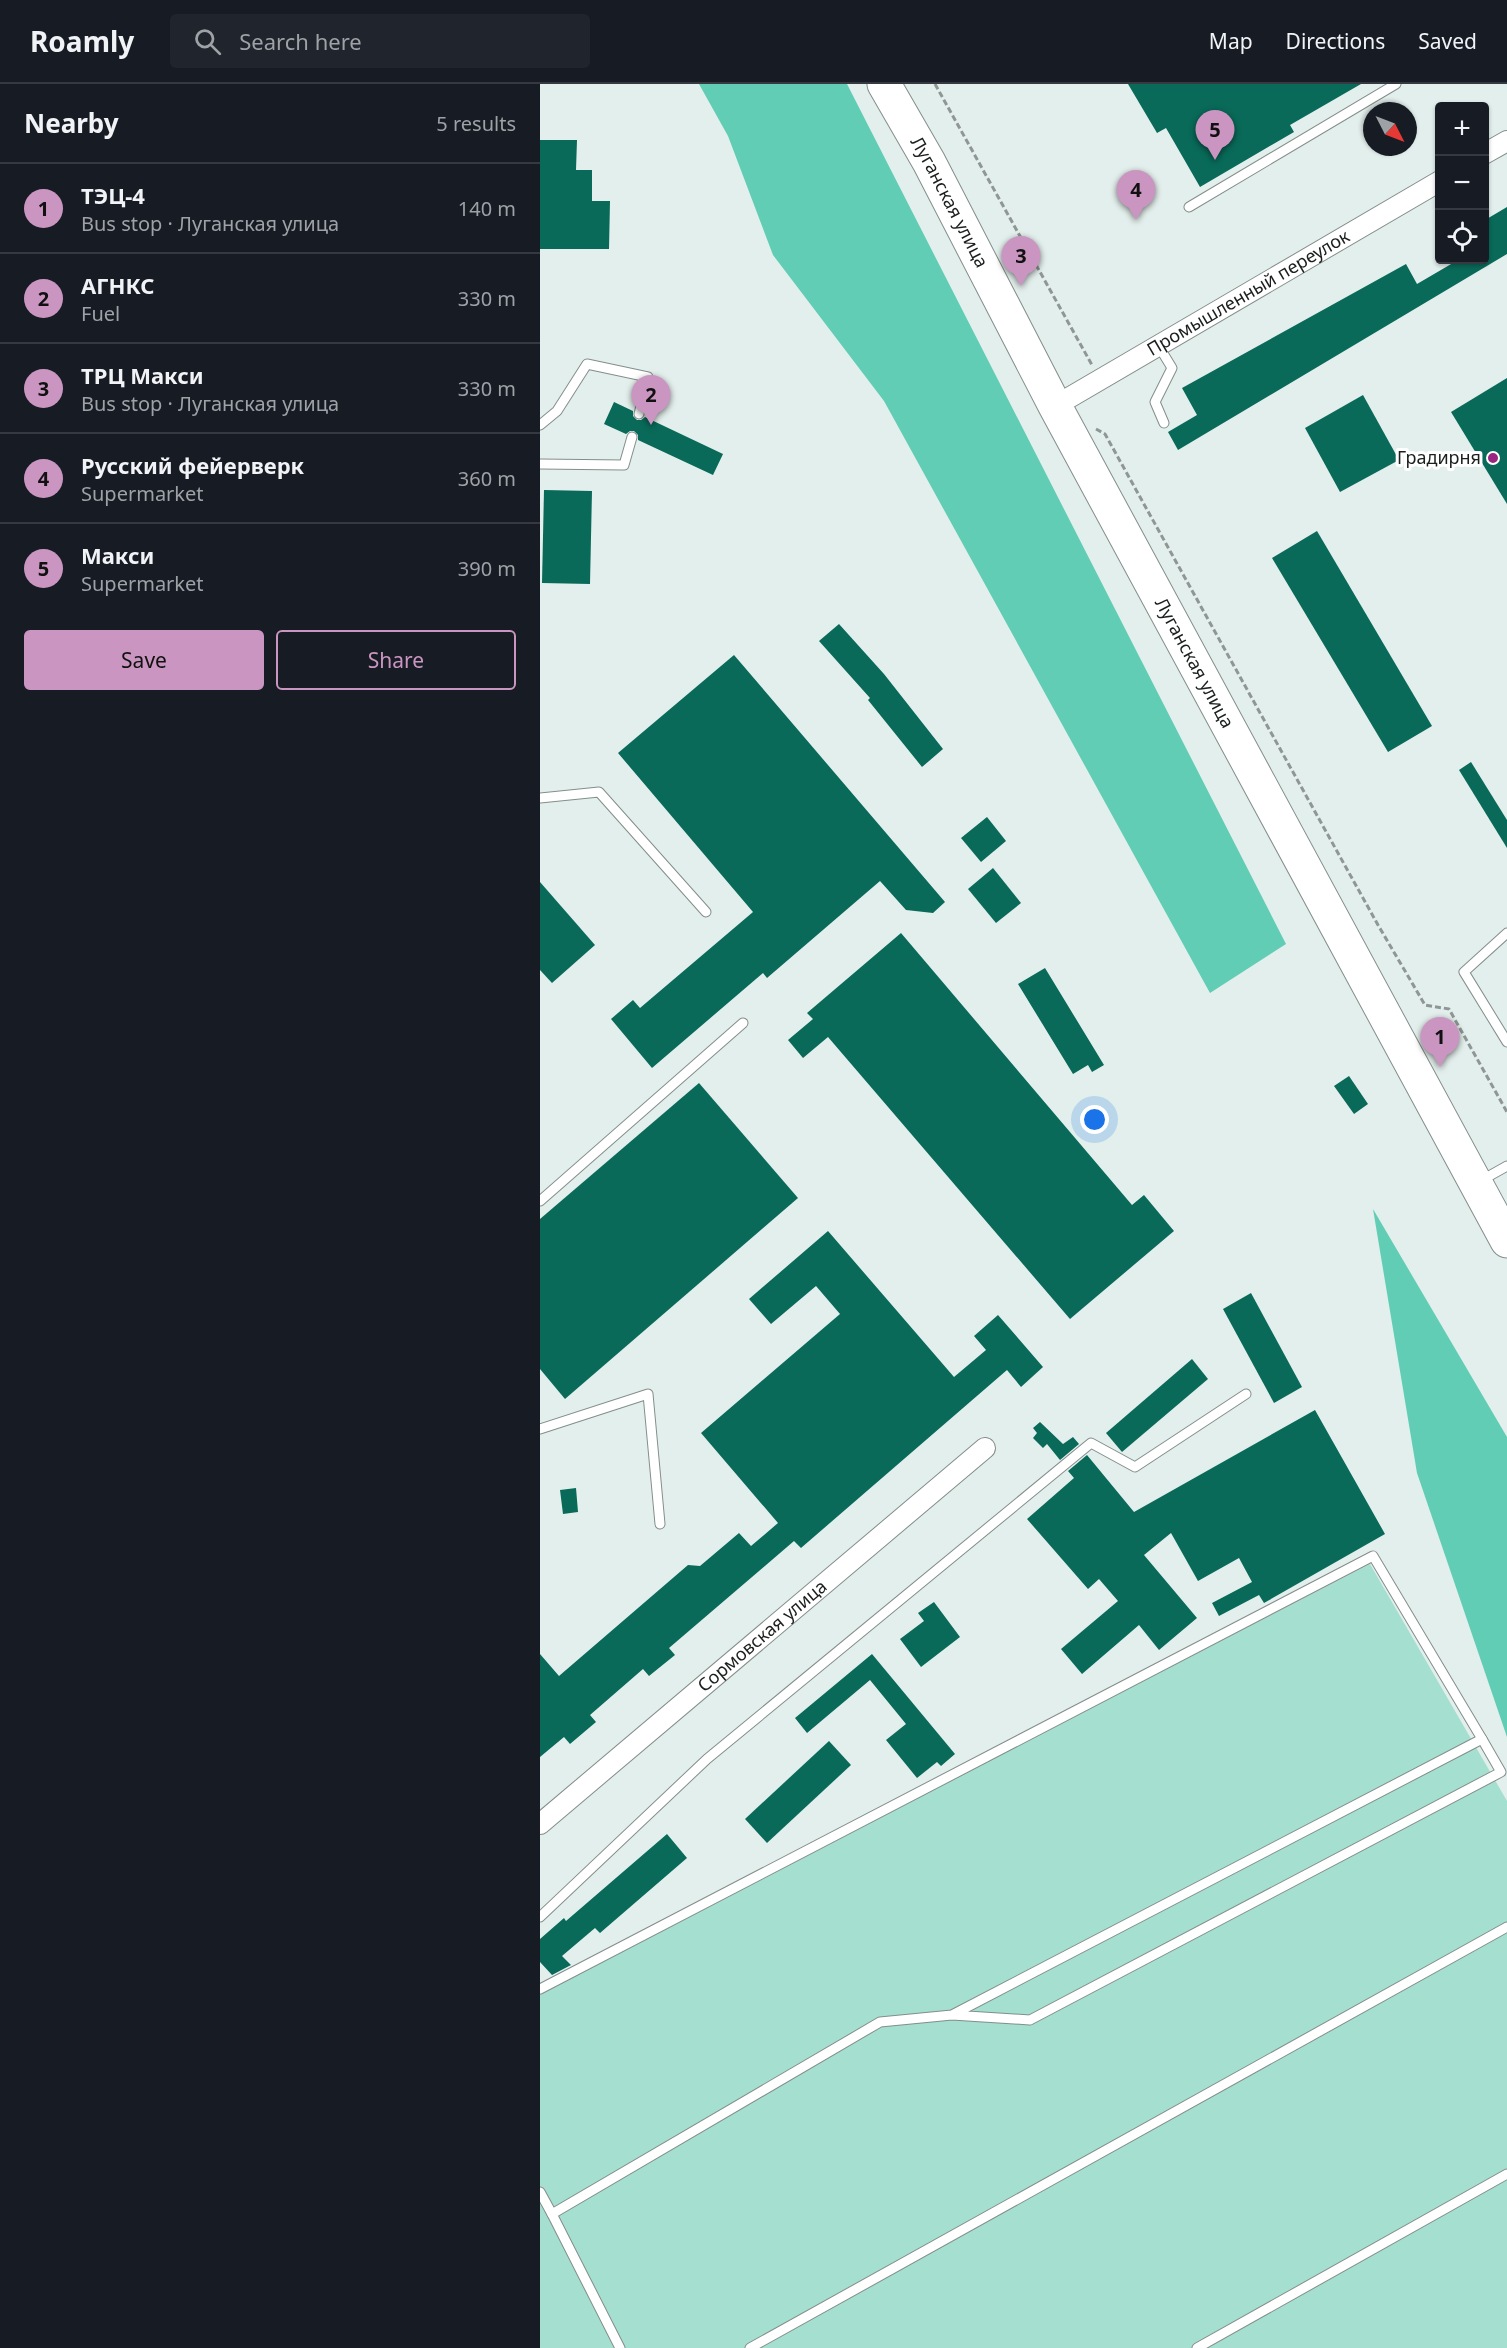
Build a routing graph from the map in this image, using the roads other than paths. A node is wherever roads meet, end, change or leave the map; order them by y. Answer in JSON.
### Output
{"nodes":[{"id":1,"x":884,"y":84,"type":"edge"},
{"id":2,"x":1396,"y":84,"type":"edge"},
{"id":3,"x":1507,"y":141,"type":"edge"},
{"id":4,"x":1489,"y":152,"type":"edge"},
{"id":5,"x":1435,"y":184,"type":"edge"},
{"id":6,"x":1189,"y":207,"type":"dead end"},
{"id":7,"x":1158,"y":345,"type":"junction"},
{"id":8,"x":1055,"y":406,"type":"junction"},
{"id":9,"x":639,"y":414,"type":"dead end"},
{"id":10,"x":1164,"y":423,"type":"dead end"},
{"id":11,"x":540,"y":425,"type":"edge"},
{"id":12,"x":632,"y":437,"type":"dead end"},
{"id":13,"x":540,"y":464,"type":"edge"},
{"id":14,"x":540,"y":798,"type":"edge"},
{"id":15,"x":706,"y":912,"type":"dead end"},
{"id":16,"x":1507,"y":933,"type":"edge"},
{"id":17,"x":742,"y":1023,"type":"dead end"},
{"id":18,"x":1507,"y":1041,"type":"edge"},
{"id":19,"x":1507,"y":1166,"type":"edge"},
{"id":20,"x":1477,"y":1183,"type":"junction"},
{"id":21,"x":540,"y":1201,"type":"edge"},
{"id":22,"x":1507,"y":1241,"type":"edge"},
{"id":23,"x":1246,"y":1394,"type":"dead end"},
{"id":24,"x":540,"y":1429,"type":"edge"},
{"id":25,"x":985,"y":1448,"type":"dead end"},
{"id":26,"x":660,"y":1524,"type":"dead end"},
{"id":27,"x":1482,"y":1739,"type":"junction"},
{"id":28,"x":540,"y":1824,"type":"edge"},
{"id":29,"x":540,"y":1917,"type":"edge"},
{"id":30,"x":1507,"y":1927,"type":"edge"},
{"id":31,"x":540,"y":1989,"type":"edge"},
{"id":32,"x":952,"y":2015,"type":"junction"},
{"id":33,"x":1507,"y":2174,"type":"edge"},
{"id":34,"x":540,"y":2192,"type":"edge"},
{"id":35,"x":552,"y":2214,"type":"junction"},
{"id":36,"x":620,"y":2348,"type":"edge"},
{"id":37,"x":750,"y":2348,"type":"edge"},
{"id":38,"x":1197,"y":2348,"type":"edge"}],
"edges":[{"from":1,"to":8,"type":"highway","name":"Луганская улица"},
{"from":2,"to":6,"type":"lane"},
{"from":3,"to":4,"type":"street"},
{"from":5,"to":7,"type":"street","name":"Промышленный переулок"},
{"from":7,"to":8,"type":"street","name":"Промышленный переулок"},
{"from":7,"to":10,"type":"lane"},
{"from":8,"to":20,"type":"highway","name":"Луганская улица"},
{"from":9,"to":11,"type":"lane"},
{"from":12,"to":13,"type":"lane"},
{"from":14,"to":15,"type":"lane"},
{"from":16,"to":18,"type":"lane"},
{"from":17,"to":21,"type":"lane"},
{"from":19,"to":20,"type":"lane"},
{"from":20,"to":22,"type":"highway","name":"Луганская улица"},
{"from":23,"to":29,"type":"lane"},
{"from":24,"to":26,"type":"lane"},
{"from":25,"to":28,"type":"street","name":"Сормовская улица"},
{"from":27,"to":31,"type":"lane"},
{"from":27,"to":32,"type":"lane"},
{"from":27,"to":32,"type":"lane"},
{"from":30,"to":37,"type":"lane"},
{"from":32,"to":35,"type":"lane"},
{"from":33,"to":38,"type":"lane"},
{"from":34,"to":35,"type":"lane"},
{"from":35,"to":36,"type":"lane"}]}
